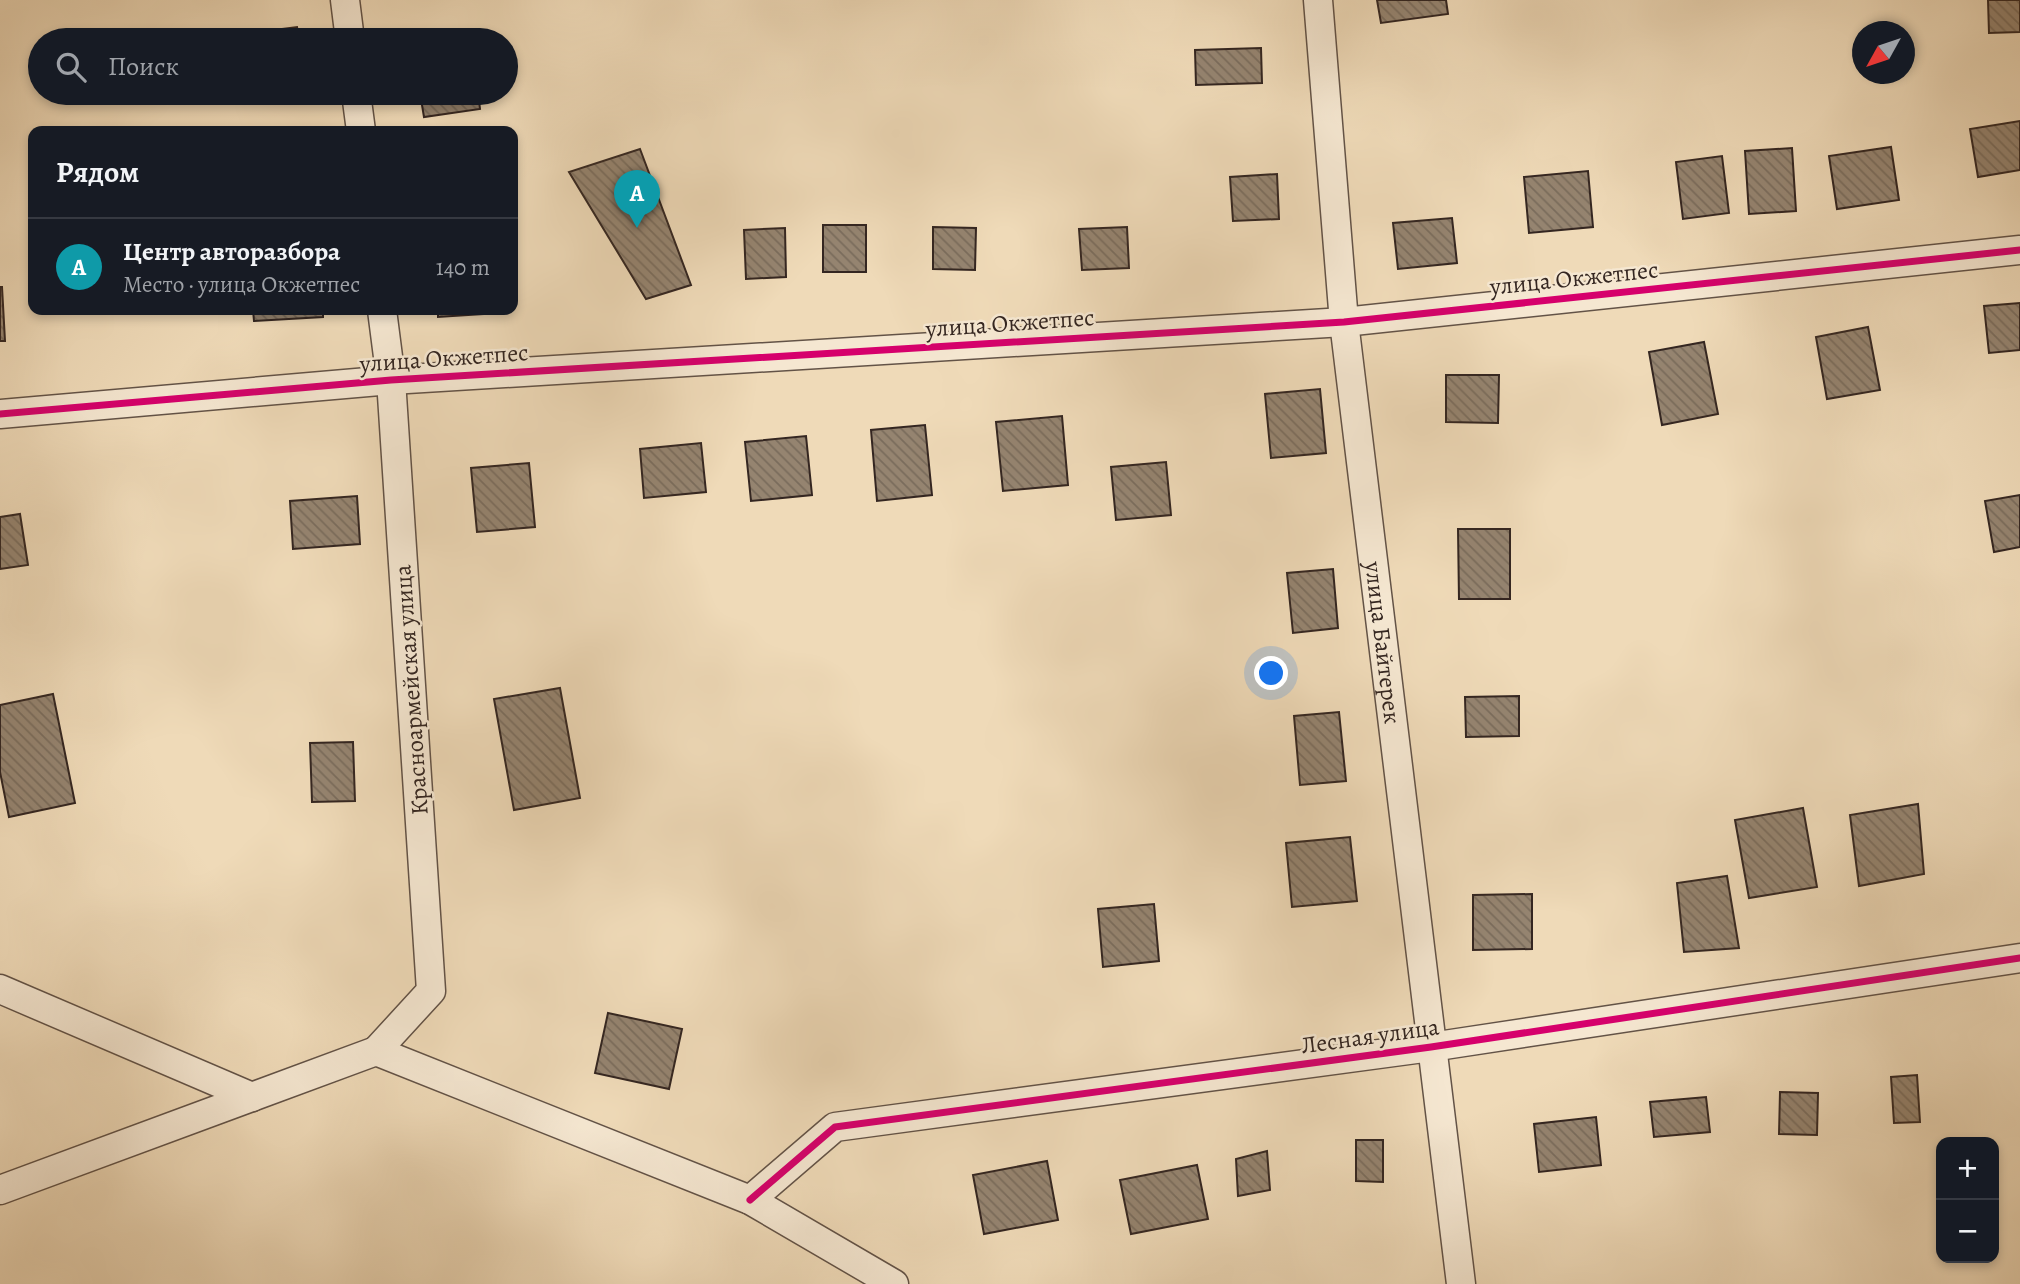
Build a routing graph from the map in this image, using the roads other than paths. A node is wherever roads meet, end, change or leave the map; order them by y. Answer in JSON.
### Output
{"nodes":[{"id":1,"x":345,"y":0,"type":"edge"},
{"id":2,"x":1318,"y":0,"type":"edge"},
{"id":3,"x":348,"y":28,"type":"edge"},
{"id":4,"x":358,"y":105,"type":"edge"},
{"id":5,"x":360,"y":126,"type":"edge"},
{"id":6,"x":2020,"y":250,"type":"edge"},
{"id":7,"x":383,"y":315,"type":"edge"},
{"id":8,"x":1345,"y":322,"type":"junction"},
{"id":9,"x":391,"y":380,"type":"junction"},
{"id":10,"x":0,"y":414,"type":"edge"},
{"id":11,"x":2020,"y":958,"type":"edge"},
{"id":12,"x":0,"y":989,"type":"edge"},
{"id":13,"x":1431,"y":1047,"type":"junction"},
{"id":14,"x":376,"y":1051,"type":"junction"},
{"id":15,"x":252,"y":1097,"type":"junction"},
{"id":16,"x":0,"y":1190,"type":"edge"},
{"id":17,"x":750,"y":1200,"type":"junction"},
{"id":18,"x":894,"y":1284,"type":"edge"},
{"id":19,"x":1461,"y":1284,"type":"edge"}],
"edges":[{"from":1,"to":3,"type":"street"},
{"from":2,"to":8,"type":"street","name":"улица Байтерек"},
{"from":4,"to":5,"type":"street"},
{"from":6,"to":8,"type":"street","name":"улица Окжетпес"},
{"from":7,"to":9,"type":"street","name":"Красноармейская улица"},
{"from":8,"to":9,"type":"street","name":"улица Окжетпес"},
{"from":8,"to":13,"type":"street","name":"улица Байтерек"},
{"from":9,"to":10,"type":"street","name":"улица Окжетпес"},
{"from":9,"to":14,"type":"street","name":"Красноармейская улица"},
{"from":11,"to":13,"type":"street","name":"Лесная улица"},
{"from":12,"to":15,"type":"street"},
{"from":13,"to":17,"type":"street","name":"Лесная улица"},
{"from":13,"to":19,"type":"street","name":"улица Байтерек"},
{"from":14,"to":15,"type":"street"},
{"from":14,"to":17,"type":"street"},
{"from":15,"to":16,"type":"street"},
{"from":17,"to":18,"type":"street"}]}
